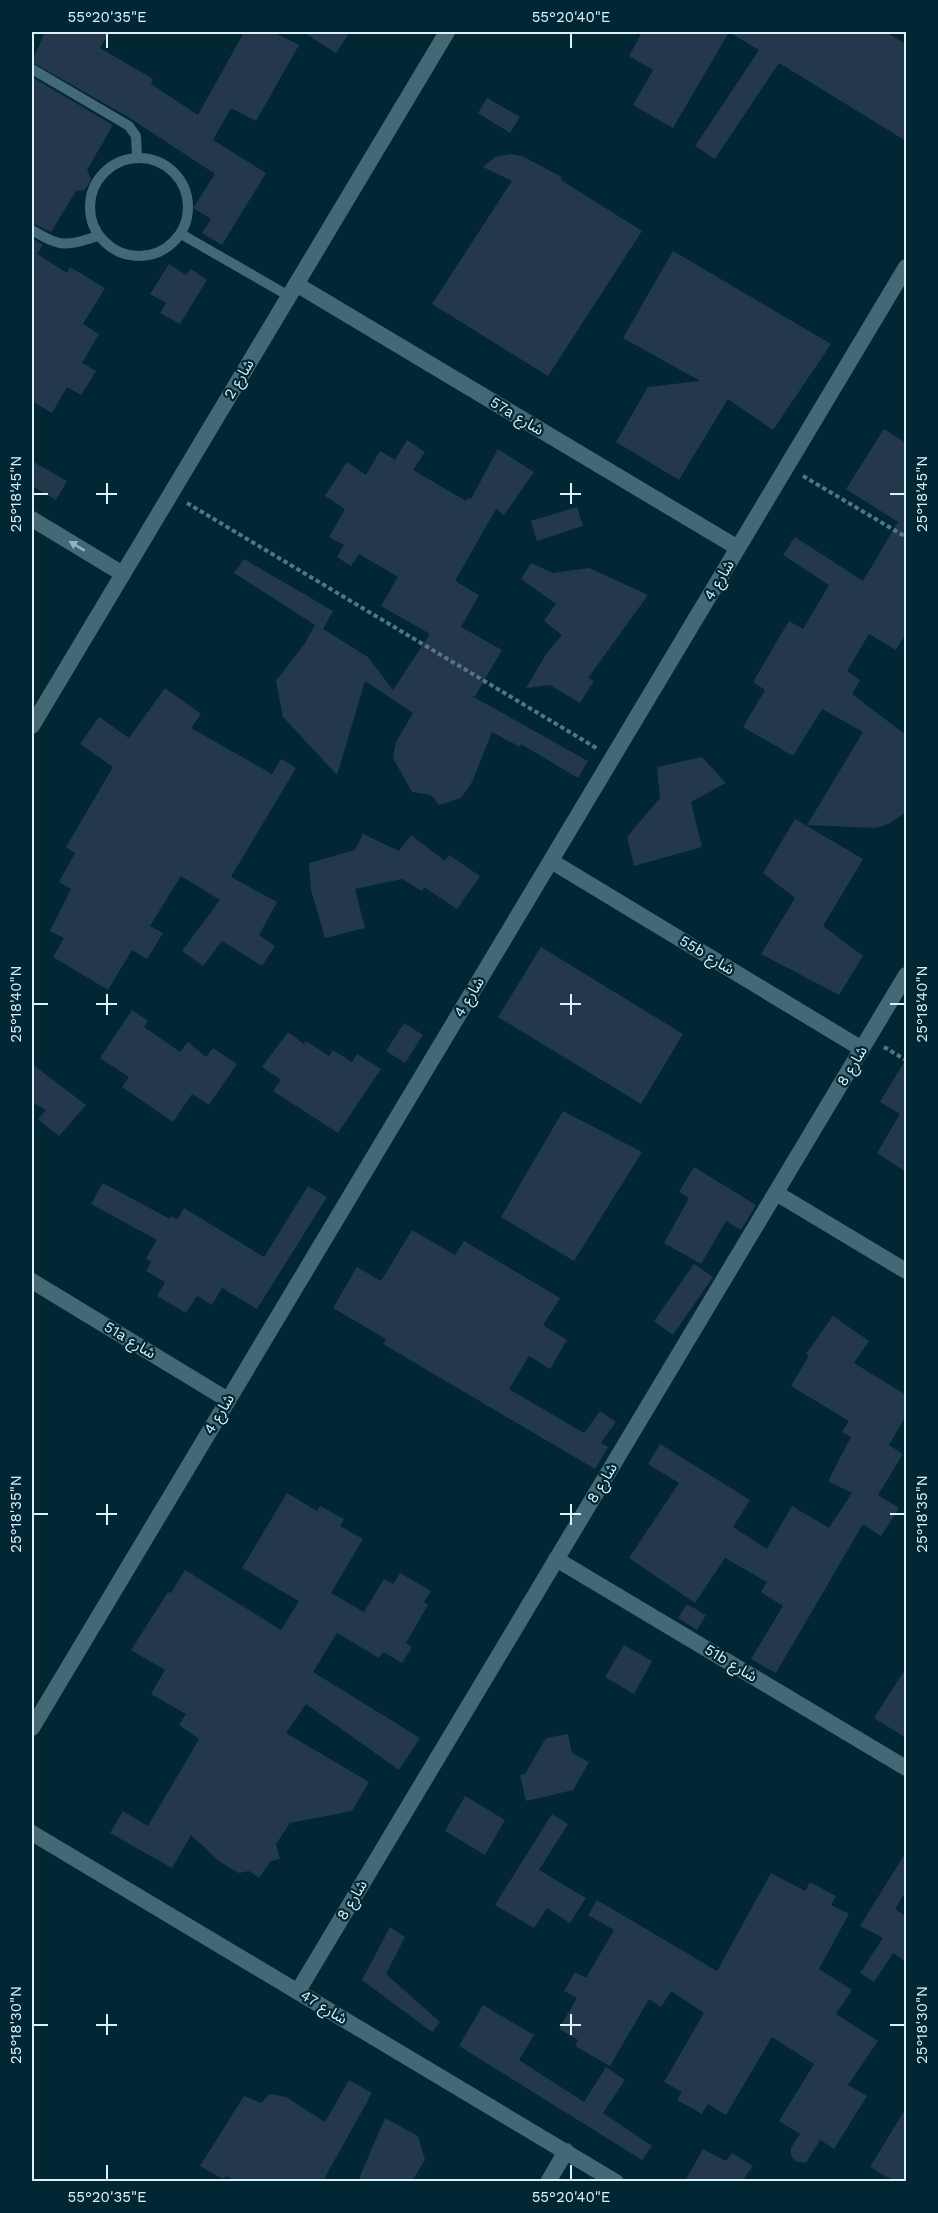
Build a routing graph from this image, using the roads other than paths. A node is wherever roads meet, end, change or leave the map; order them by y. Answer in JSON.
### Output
{"nodes":[{"id":1,"x":447,"y":32,"type":"edge"},
{"id":2,"x":32,"y":69,"type":"edge"},
{"id":3,"x":138,"y":157,"type":"junction"},
{"id":4,"x":32,"y":230,"type":"edge"},
{"id":5,"x":181,"y":234,"type":"junction"},
{"id":6,"x":98,"y":236,"type":"junction"},
{"id":7,"x":906,"y":267,"type":"edge"},
{"id":8,"x":292,"y":290,"type":"junction"},
{"id":9,"x":32,"y":519,"type":"edge"},
{"id":10,"x":738,"y":548,"type":"junction"},
{"id":11,"x":123,"y":574,"type":"junction"},
{"id":12,"x":33,"y":720,"type":"edge"},
{"id":13,"x":551,"y":861,"type":"junction"},
{"id":14,"x":906,"y":975,"type":"edge"},
{"id":15,"x":866,"y":1043,"type":"junction"},
{"id":16,"x":776,"y":1193,"type":"junction"},
{"id":17,"x":906,"y":1271,"type":"edge"},
{"id":18,"x":32,"y":1281,"type":"edge"},
{"id":19,"x":228,"y":1400,"type":"junction"},
{"id":20,"x":556,"y":1559,"type":"junction"},
{"id":21,"x":32,"y":1728,"type":"edge"},
{"id":22,"x":906,"y":1768,"type":"edge"},
{"id":23,"x":32,"y":1833,"type":"edge"},
{"id":24,"x":297,"y":1991,"type":"junction"},
{"id":25,"x":566,"y":2151,"type":"junction"},
{"id":26,"x":548,"y":2181,"type":"edge"},
{"id":27,"x":616,"y":2181,"type":"edge"}],
"edges":[{"from":1,"to":8,"type":"street","name":"شارع 2"},
{"from":2,"to":3,"type":"lane"},
{"from":3,"to":5,"type":"lane"},
{"from":3,"to":6,"type":"lane"},
{"from":4,"to":6,"type":"lane"},
{"from":5,"to":6,"type":"lane"},
{"from":5,"to":8,"type":"lane"},
{"from":7,"to":10,"type":"street","name":"شارع 4"},
{"from":8,"to":10,"type":"street","name":"57a شارع"},
{"from":8,"to":11,"type":"street","name":"شارع 2"},
{"from":11,"to":9,"type":"street","one_way":true},
{"from":10,"to":13,"type":"street","name":"شارع 4"},
{"from":11,"to":12,"type":"street","name":"شارع 2"},
{"from":13,"to":15,"type":"street","name":"55b شارع"},
{"from":13,"to":19,"type":"street","name":"شارع 4"},
{"from":14,"to":15,"type":"street","name":"شارع 8"},
{"from":15,"to":16,"type":"street","name":"شارع 8"},
{"from":16,"to":17,"type":"street"},
{"from":16,"to":20,"type":"street","name":"شارع 8"},
{"from":18,"to":19,"type":"street","name":"51a شارع"},
{"from":19,"to":21,"type":"street","name":"شارع 4"},
{"from":20,"to":22,"type":"street","name":"51b شارع"},
{"from":20,"to":24,"type":"street","name":"شارع 8"},
{"from":23,"to":24,"type":"street","name":"شارع 47"},
{"from":24,"to":25,"type":"street","name":"شارع 47"},
{"from":25,"to":26,"type":"street"},
{"from":25,"to":27,"type":"street","name":"شارع 47"}]}
